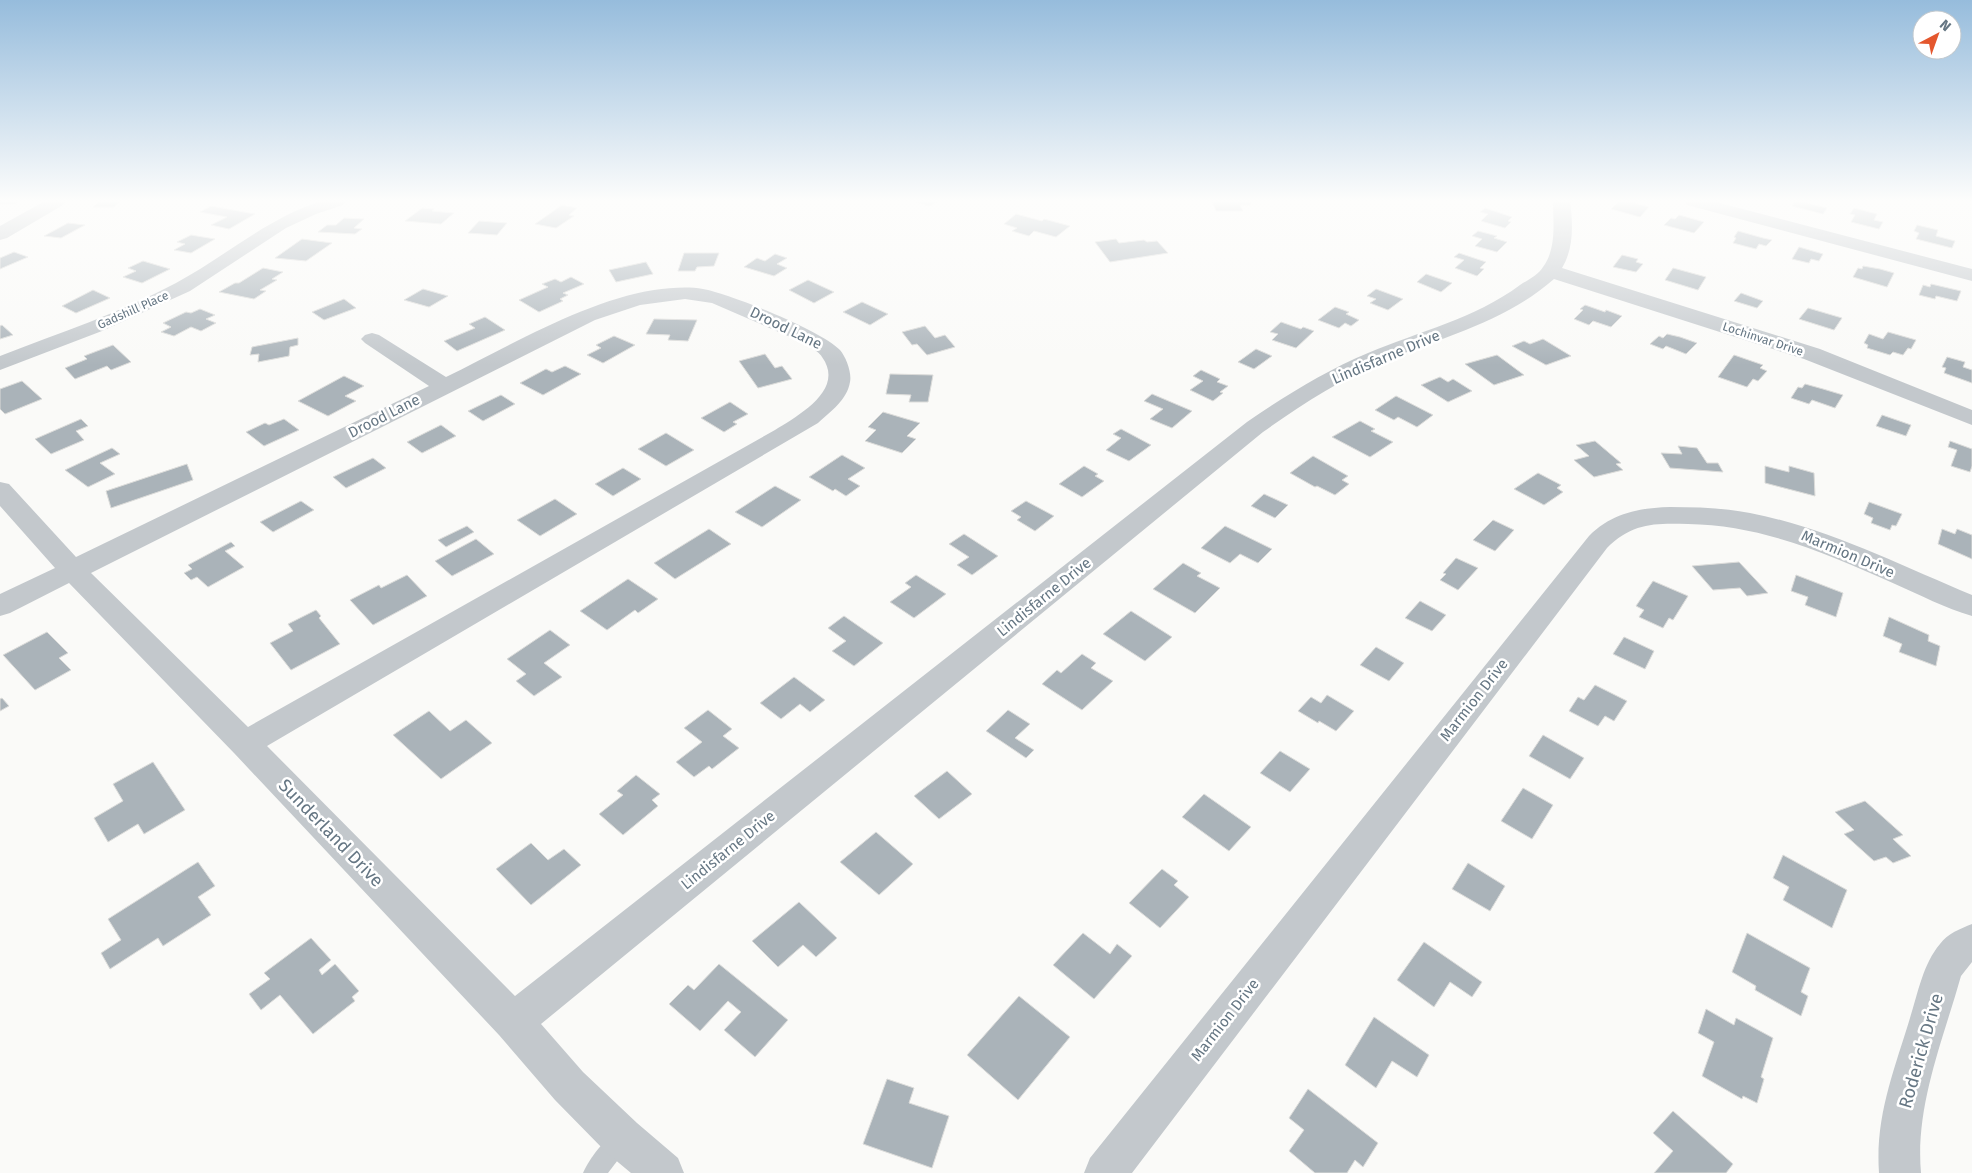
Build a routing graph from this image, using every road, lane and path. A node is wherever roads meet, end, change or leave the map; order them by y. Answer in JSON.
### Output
{"nodes":[{"id":1,"x":231,"y":256,"type":"edge"},
{"id":2,"x":1557,"y":256,"type":"edge"},
{"id":3,"x":1899,"y":256,"type":"edge"},
{"id":4,"x":1550,"y":271,"type":"junction"},
{"id":5,"x":1972,"y":275,"type":"edge"},
{"id":6,"x":372,"y":339,"type":"dead end"},
{"id":7,"x":0,"y":363,"type":"edge"},
{"id":8,"x":444,"y":386,"type":"junction"},
{"id":9,"x":1972,"y":418,"type":"edge"},
{"id":10,"x":0,"y":490,"type":"edge"},
{"id":11,"x":73,"y":571,"type":"junction"},
{"id":12,"x":0,"y":606,"type":"edge"},
{"id":13,"x":1972,"y":606,"type":"edge"},
{"id":14,"x":245,"y":744,"type":"junction"},
{"id":15,"x":1972,"y":942,"type":"edge"},
{"id":16,"x":513,"y":1022,"type":"junction"},
{"id":17,"x":622,"y":1138,"type":"junction"},
{"id":18,"x":594,"y":1173,"type":"edge"},
{"id":19,"x":663,"y":1173,"type":"edge"},
{"id":20,"x":1105,"y":1173,"type":"edge"},
{"id":21,"x":1900,"y":1173,"type":"edge"}],
"edges":[{"from":1,"to":7,"type":"street","name":"Gadshill Place"},
{"from":2,"to":4,"type":"street"},
{"from":3,"to":5,"type":"street"},
{"from":4,"to":9,"type":"street","name":"Lochinvar Drive"},
{"from":4,"to":16,"type":"street","name":"Lindisfarne Drive"},
{"from":6,"to":8,"type":"street"},
{"from":8,"to":11,"type":"street","name":"Drood Lane"},
{"from":8,"to":14,"type":"street","name":"Drood Lane"},
{"from":10,"to":11,"type":"street","name":"Sunderland Drive"},
{"from":11,"to":12,"type":"street","name":"Drood Lane"},
{"from":11,"to":14,"type":"street","name":"Sunderland Drive"},
{"from":13,"to":20,"type":"street","name":"Marmion Drive"},
{"from":14,"to":16,"type":"street","name":"Sunderland Drive"},
{"from":15,"to":21,"type":"street","name":"Roderick Drive"},
{"from":16,"to":17,"type":"street","name":"Sunderland Drive"},
{"from":17,"to":18,"type":"lane"},
{"from":17,"to":19,"type":"street","name":"Sunderland Drive"}]}
